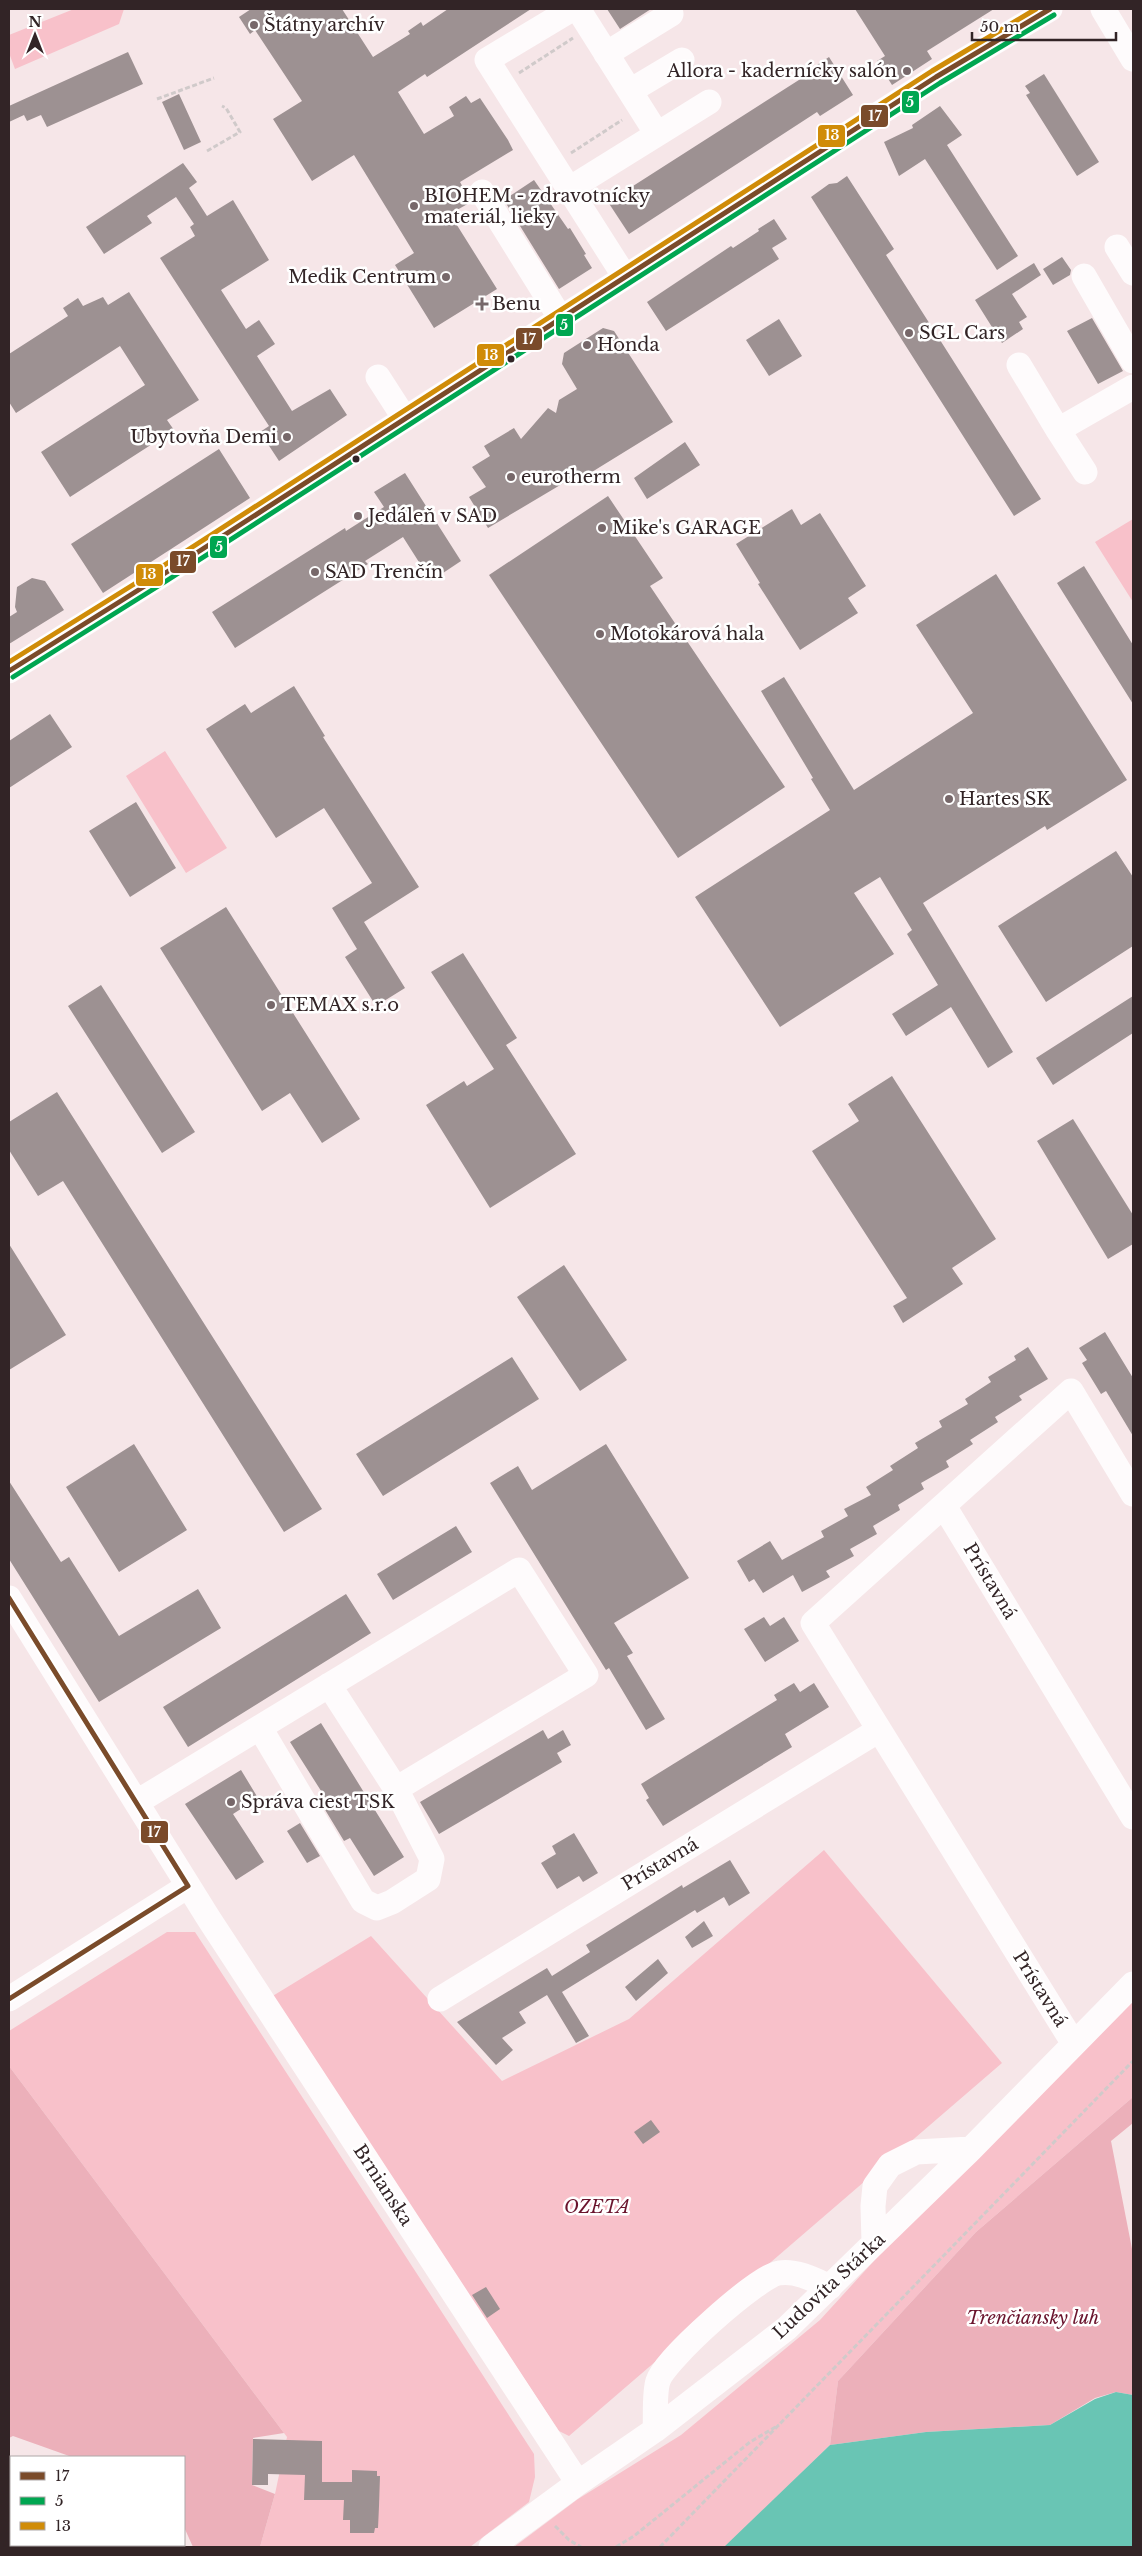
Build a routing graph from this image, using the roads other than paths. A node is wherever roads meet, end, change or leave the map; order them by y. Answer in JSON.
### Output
{"nodes":[{"id":1,"x":572,"y":9,"type":"edge"},
{"id":2,"x":1050,"y":9,"type":"edge"},
{"id":3,"x":1103,"y":9,"type":"edge"},
{"id":4,"x":672,"y":14,"type":"dead end"},
{"id":5,"x":583,"y":18,"type":"edge"},
{"id":6,"x":606,"y":54,"type":"junction"},
{"id":7,"x":1133,"y":59,"type":"edge"},
{"id":8,"x":682,"y":60,"type":"dead end"},
{"id":9,"x":635,"y":100,"type":"junction"},
{"id":10,"x":708,"y":102,"type":"dead end"},
{"id":11,"x":657,"y":134,"type":"junction"},
{"id":12,"x":569,"y":189,"type":"junction"},
{"id":13,"x":482,"y":192,"type":"dead end"},
{"id":14,"x":1117,"y":247,"type":"dead end"},
{"id":15,"x":1133,"y":273,"type":"edge"},
{"id":16,"x":1084,"y":276,"type":"dead end"},
{"id":17,"x":626,"y":277,"type":"junction"},
{"id":18,"x":561,"y":319,"type":"junction"},
{"id":19,"x":1133,"y":361,"type":"edge"},
{"id":20,"x":1019,"y":365,"type":"dead end"},
{"id":21,"x":378,"y":377,"type":"dead end"},
{"id":22,"x":1133,"y":387,"type":"edge"},
{"id":23,"x":405,"y":419,"type":"junction"},
{"id":24,"x":1058,"y":430,"type":"junction"},
{"id":25,"x":1085,"y":472,"type":"dead end"},
{"id":26,"x":9,"y":671,"type":"edge"},
{"id":27,"x":1133,"y":1494,"type":"edge"},
{"id":28,"x":944,"y":1506,"type":"junction"},
{"id":29,"x":9,"y":1598,"type":"edge"},
{"id":30,"x":329,"y":1685,"type":"junction"},
{"id":31,"x":260,"y":1728,"type":"junction"},
{"id":32,"x":879,"y":1730,"type":"junction"},
{"id":33,"x":396,"y":1789,"type":"junction"},
{"id":34,"x":137,"y":1802,"type":"junction"},
{"id":35,"x":1132,"y":1812,"type":"edge"},
{"id":36,"x":188,"y":1886,"type":"junction"},
{"id":37,"x":1133,"y":1984,"type":"edge"},
{"id":38,"x":9,"y":1999,"type":"edge"},
{"id":39,"x":440,"y":1999,"type":"dead end"},
{"id":40,"x":1074,"y":2044,"type":"junction"},
{"id":41,"x":971,"y":2149,"type":"junction"},
{"id":42,"x":874,"y":2243,"type":"junction"},
{"id":43,"x":830,"y":2287,"type":"junction"},
{"id":44,"x":655,"y":2430,"type":"junction"},
{"id":45,"x":578,"y":2483,"type":"junction"},
{"id":46,"x":491,"y":2547,"type":"edge"}],
"edges":[{"from":1,"to":12,"type":"street"},
{"from":2,"to":17,"type":"street"},
{"from":3,"to":7,"type":"street"},
{"from":4,"to":6,"type":"street"},
{"from":5,"to":6,"type":"street"},
{"from":6,"to":9,"type":"street"},
{"from":8,"to":9,"type":"street"},
{"from":9,"to":11,"type":"street"},
{"from":10,"to":11,"type":"street"},
{"from":11,"to":12,"type":"street"},
{"from":12,"to":17,"type":"street"},
{"from":13,"to":18,"type":"street"},
{"from":14,"to":15,"type":"street"},
{"from":16,"to":19,"type":"street"},
{"from":17,"to":18,"type":"street"},
{"from":18,"to":23,"type":"street"},
{"from":20,"to":24,"type":"street"},
{"from":21,"to":23,"type":"street"},
{"from":22,"to":24,"type":"street"},
{"from":23,"to":26,"type":"street"},
{"from":24,"to":25,"type":"street"},
{"from":27,"to":28,"type":"street","name":"Prístavná"},
{"from":28,"to":32,"type":"street","name":"Prístavná"},
{"from":28,"to":35,"type":"street","name":"Prístavná"},
{"from":29,"to":34,"type":"street","name":"Brnianska"},
{"from":30,"to":31,"type":"street"},
{"from":30,"to":33,"type":"street"},
{"from":30,"to":33,"type":"street"},
{"from":31,"to":33,"type":"street"},
{"from":31,"to":34,"type":"street"},
{"from":32,"to":39,"type":"street","name":"Prístavná"},
{"from":32,"to":40,"type":"street","name":"Prístavná"},
{"from":34,"to":36,"type":"street","name":"Brnianska"},
{"from":36,"to":38,"type":"street"},
{"from":36,"to":45,"type":"street","name":"Brnianska"},
{"from":37,"to":40,"type":"street","name":"Ľudovíta Stárka"},
{"from":40,"to":41,"type":"street","name":"Ľudovíta Stárka"},
{"from":41,"to":42,"type":"street","name":"Ľudovíta Stárka"},
{"from":41,"to":42,"type":"street"},
{"from":42,"to":43,"type":"street","name":"Ľudovíta Stárka"},
{"from":43,"to":44,"type":"street","name":"Ľudovíta Stárka"},
{"from":43,"to":44,"type":"street"},
{"from":44,"to":45,"type":"street","name":"Ľudovíta Stárka"},
{"from":45,"to":46,"type":"street","name":"Ľudovíta Stárka"}]}
